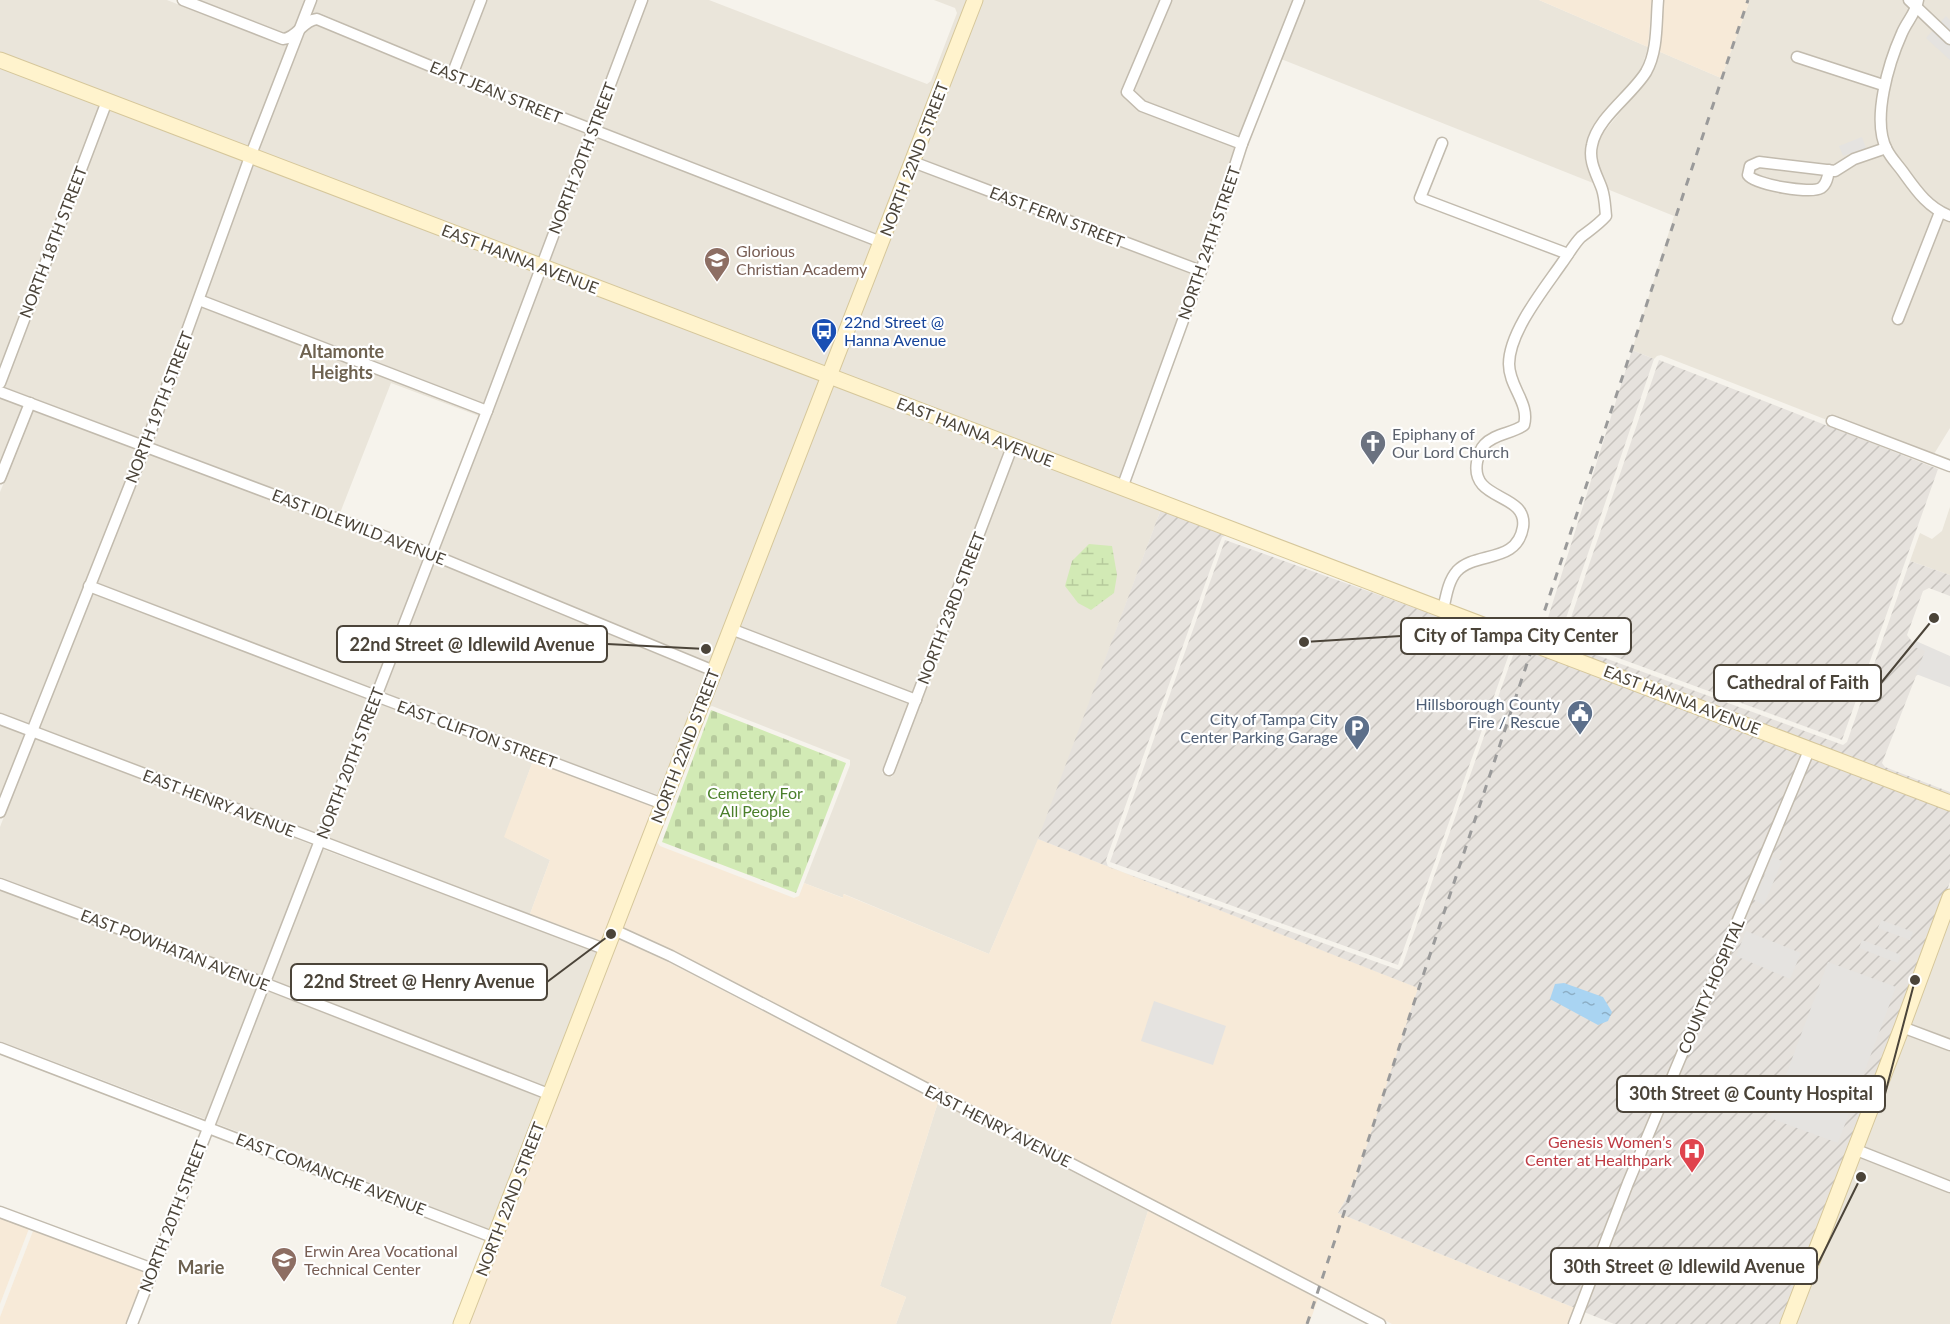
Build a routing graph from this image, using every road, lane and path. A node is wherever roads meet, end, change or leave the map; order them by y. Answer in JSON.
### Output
{"nodes":[{"id":1,"x":183,"y":0,"type":"edge"},
{"id":2,"x":311,"y":0,"type":"edge"},
{"id":3,"x":481,"y":0,"type":"edge"},
{"id":4,"x":642,"y":0,"type":"edge"},
{"id":5,"x":975,"y":0,"type":"edge"},
{"id":6,"x":1166,"y":0,"type":"edge"},
{"id":7,"x":1299,"y":0,"type":"edge"},
{"id":8,"x":1658,"y":0,"type":"edge"},
{"id":9,"x":1927,"y":0,"type":"edge"},
{"id":10,"x":1914,"y":3,"type":"edge"},
{"id":11,"x":300,"y":28,"type":"junction"},
{"id":12,"x":1950,"y":39,"type":"edge"},
{"id":13,"x":1797,"y":57,"type":"dead end"},
{"id":14,"x":0,"y":60,"type":"edge"},
{"id":15,"x":452,"y":75,"type":"junction"},
{"id":16,"x":1883,"y":85,"type":"junction"},
{"id":17,"x":107,"y":101,"type":"junction"},
{"id":18,"x":592,"y":130,"type":"junction"},
{"id":19,"x":1442,"y":143,"type":"dead end"},
{"id":20,"x":1242,"y":144,"type":"junction"},
{"id":21,"x":1886,"y":148,"type":"junction"},
{"id":22,"x":250,"y":157,"type":"junction"},
{"id":23,"x":913,"y":162,"type":"junction"},
{"id":24,"x":1829,"y":171,"type":"junction"},
{"id":25,"x":1945,"y":214,"type":"edge"},
{"id":26,"x":881,"y":242,"type":"junction"},
{"id":27,"x":1569,"y":254,"type":"junction"},
{"id":28,"x":542,"y":267,"type":"junction"},
{"id":29,"x":1201,"y":271,"type":"junction"},
{"id":30,"x":199,"y":300,"type":"junction"},
{"id":31,"x":1898,"y":318,"type":"dead end"},
{"id":32,"x":829,"y":377,"type":"junction"},
{"id":33,"x":0,"y":382,"type":"edge"},
{"id":34,"x":0,"y":392,"type":"edge"},
{"id":35,"x":30,"y":403,"type":"junction"},
{"id":36,"x":487,"y":411,"type":"junction"},
{"id":37,"x":1832,"y":421,"type":"dead end"},
{"id":38,"x":145,"y":447,"type":"junction"},
{"id":39,"x":1012,"y":447,"type":"junction"},
{"id":40,"x":1950,"y":466,"type":"edge"},
{"id":41,"x":0,"y":478,"type":"edge"},
{"id":42,"x":1122,"y":488,"type":"junction"},
{"id":43,"x":431,"y":554,"type":"junction"},
{"id":44,"x":89,"y":586,"type":"junction"},
{"id":45,"x":1443,"y":609,"type":"junction"},
{"id":46,"x":730,"y":629,"type":"junction"},
{"id":47,"x":714,"y":671,"type":"junction"},
{"id":48,"x":376,"y":696,"type":"junction"},
{"id":49,"x":916,"y":700,"type":"junction"},
{"id":50,"x":0,"y":719,"type":"edge"},
{"id":51,"x":31,"y":731,"type":"junction"},
{"id":52,"x":1810,"y":748,"type":"junction"},
{"id":53,"x":889,"y":770,"type":"dead end"},
{"id":54,"x":1950,"y":803,"type":"edge"},
{"id":55,"x":663,"y":804,"type":"junction"},
{"id":56,"x":0,"y":812,"type":"edge"},
{"id":57,"x":319,"y":842,"type":"junction"},
{"id":58,"x":0,"y":884,"type":"edge"},
{"id":59,"x":1950,"y":897,"type":"edge"},
{"id":60,"x":615,"y":930,"type":"junction"},
{"id":61,"x":607,"y":950,"type":"junction"},
{"id":62,"x":264,"y":983,"type":"junction"},
{"id":63,"x":1902,"y":1027,"type":"junction"},
{"id":64,"x":1950,"y":1045,"type":"edge"},
{"id":65,"x":0,"y":1048,"type":"edge"},
{"id":66,"x":551,"y":1095,"type":"junction"},
{"id":67,"x":208,"y":1127,"type":"junction"},
{"id":68,"x":1854,"y":1149,"type":"junction"},
{"id":69,"x":1950,"y":1187,"type":"edge"},
{"id":70,"x":0,"y":1212,"type":"edge"},
{"id":71,"x":495,"y":1238,"type":"junction"},
{"id":72,"x":153,"y":1269,"type":"junction"},
{"id":73,"x":132,"y":1324,"type":"edge"},
{"id":74,"x":461,"y":1324,"type":"edge"},
{"id":75,"x":1380,"y":1324,"type":"edge"},
{"id":76,"x":1574,"y":1324,"type":"edge"},
{"id":77,"x":1788,"y":1324,"type":"edge"}],
"edges":[{"from":1,"to":11,"type":"street","name":"EAST JEAN STREET"},
{"from":2,"to":11,"type":"street","name":"NORTH 19TH STREET"},
{"from":3,"to":15,"type":"street"},
{"from":4,"to":18,"type":"street","name":"NORTH 20TH STREET"},
{"from":5,"to":23,"type":"street","name":"NORTH 22ND STREET"},
{"from":6,"to":20,"type":"street"},
{"from":7,"to":20,"type":"street","name":"NORTH 24TH STREET"},
{"from":8,"to":27,"type":"street"},
{"from":9,"to":10,"type":"street"},
{"from":10,"to":12,"type":"street"},
{"from":10,"to":16,"type":"street"},
{"from":11,"to":15,"type":"street","name":"EAST JEAN STREET"},
{"from":11,"to":22,"type":"street","name":"NORTH 19TH STREET"},
{"from":13,"to":16,"type":"street"},
{"from":14,"to":17,"type":"street","name":"EAST HANNA AVENUE"},
{"from":15,"to":18,"type":"street","name":"EAST JEAN STREET"},
{"from":16,"to":21,"type":"street"},
{"from":17,"to":22,"type":"street","name":"EAST HANNA AVENUE"},
{"from":17,"to":33,"type":"street","name":"NORTH 18TH STREET"},
{"from":18,"to":26,"type":"street","name":"EAST JEAN STREET"},
{"from":18,"to":28,"type":"street","name":"NORTH 20TH STREET"},
{"from":19,"to":27,"type":"street"},
{"from":20,"to":29,"type":"street","name":"NORTH 24TH STREET"},
{"from":21,"to":24,"type":"street"},
{"from":21,"to":25,"type":"street"},
{"from":22,"to":28,"type":"street","name":"EAST HANNA AVENUE"},
{"from":22,"to":30,"type":"street","name":"NORTH 19TH STREET"},
{"from":23,"to":26,"type":"street","name":"NORTH 22ND STREET"},
{"from":23,"to":29,"type":"street","name":"EAST FERN STREET"},
{"from":24,"to":24,"type":"street"},
{"from":25,"to":31,"type":"street"},
{"from":26,"to":32,"type":"street","name":"NORTH 22ND STREET"},
{"from":27,"to":45,"type":"street"},
{"from":28,"to":32,"type":"street","name":"EAST HANNA AVENUE"},
{"from":28,"to":36,"type":"street","name":"NORTH 20TH STREET"},
{"from":29,"to":42,"type":"street","name":"NORTH 24TH STREET"},
{"from":30,"to":36,"type":"street"},
{"from":30,"to":38,"type":"street","name":"NORTH 19TH STREET"},
{"from":32,"to":39,"type":"street","name":"EAST HANNA AVENUE"},
{"from":32,"to":46,"type":"street","name":"NORTH 22ND STREET"},
{"from":34,"to":35,"type":"street","name":"EAST IDLEWILD AVENUE"},
{"from":35,"to":38,"type":"street","name":"EAST IDLEWILD AVENUE"},
{"from":35,"to":41,"type":"street"},
{"from":36,"to":43,"type":"street","name":"NORTH 20TH STREET"},
{"from":37,"to":40,"type":"street"},
{"from":38,"to":43,"type":"street","name":"EAST IDLEWILD AVENUE"},
{"from":38,"to":44,"type":"street","name":"NORTH 19TH STREET"},
{"from":39,"to":42,"type":"street","name":"EAST HANNA AVENUE"},
{"from":39,"to":49,"type":"street","name":"NORTH 23RD STREET"},
{"from":42,"to":45,"type":"street","name":"EAST HANNA AVENUE"},
{"from":43,"to":47,"type":"street","name":"EAST IDLEWILD AVENUE"},
{"from":43,"to":48,"type":"street","name":"NORTH 20TH STREET"},
{"from":44,"to":48,"type":"street","name":"EAST CLIFTON STREET"},
{"from":44,"to":51,"type":"street","name":"NORTH 19TH STREET"},
{"from":45,"to":52,"type":"street","name":"EAST HANNA AVENUE"},
{"from":46,"to":47,"type":"street","name":"NORTH 22ND STREET"},
{"from":46,"to":49,"type":"street"},
{"from":47,"to":55,"type":"street","name":"NORTH 22ND STREET"},
{"from":48,"to":55,"type":"street","name":"EAST CLIFTON STREET"},
{"from":48,"to":57,"type":"street","name":"NORTH 20TH STREET"},
{"from":49,"to":53,"type":"street","name":"NORTH 23RD STREET"},
{"from":50,"to":51,"type":"street","name":"EAST HENRY AVENUE"},
{"from":51,"to":56,"type":"street","name":"NORTH 19TH STREET"},
{"from":51,"to":57,"type":"street","name":"EAST HENRY AVENUE"},
{"from":52,"to":54,"type":"street","name":"EAST HANNA AVENUE"},
{"from":52,"to":76,"type":"street","name":"COUNTY HOSPITAL"},
{"from":55,"to":60,"type":"street","name":"NORTH 22ND STREET"},
{"from":57,"to":61,"type":"street","name":"EAST HENRY AVENUE"},
{"from":57,"to":62,"type":"street","name":"NORTH 20TH STREET"},
{"from":58,"to":62,"type":"street","name":"EAST POWHATAN AVENUE"},
{"from":59,"to":63,"type":"street"},
{"from":60,"to":61,"type":"street","name":"NORTH 22ND STREET"},
{"from":60,"to":75,"type":"street","name":"EAST HENRY AVENUE"},
{"from":61,"to":66,"type":"street","name":"NORTH 22ND STREET"},
{"from":62,"to":66,"type":"street","name":"EAST POWHATAN AVENUE"},
{"from":62,"to":67,"type":"street","name":"NORTH 20TH STREET"},
{"from":63,"to":64,"type":"street"},
{"from":63,"to":68,"type":"street"},
{"from":65,"to":67,"type":"street","name":"EAST COMANCHE AVENUE"},
{"from":66,"to":71,"type":"street","name":"NORTH 22ND STREET"},
{"from":67,"to":71,"type":"street","name":"EAST COMANCHE AVENUE"},
{"from":67,"to":72,"type":"street","name":"NORTH 20TH STREET"},
{"from":68,"to":69,"type":"street"},
{"from":68,"to":77,"type":"street"},
{"from":70,"to":72,"type":"street"},
{"from":71,"to":74,"type":"street","name":"NORTH 22ND STREET"},
{"from":72,"to":73,"type":"street","name":"NORTH 20TH STREET"}]}
